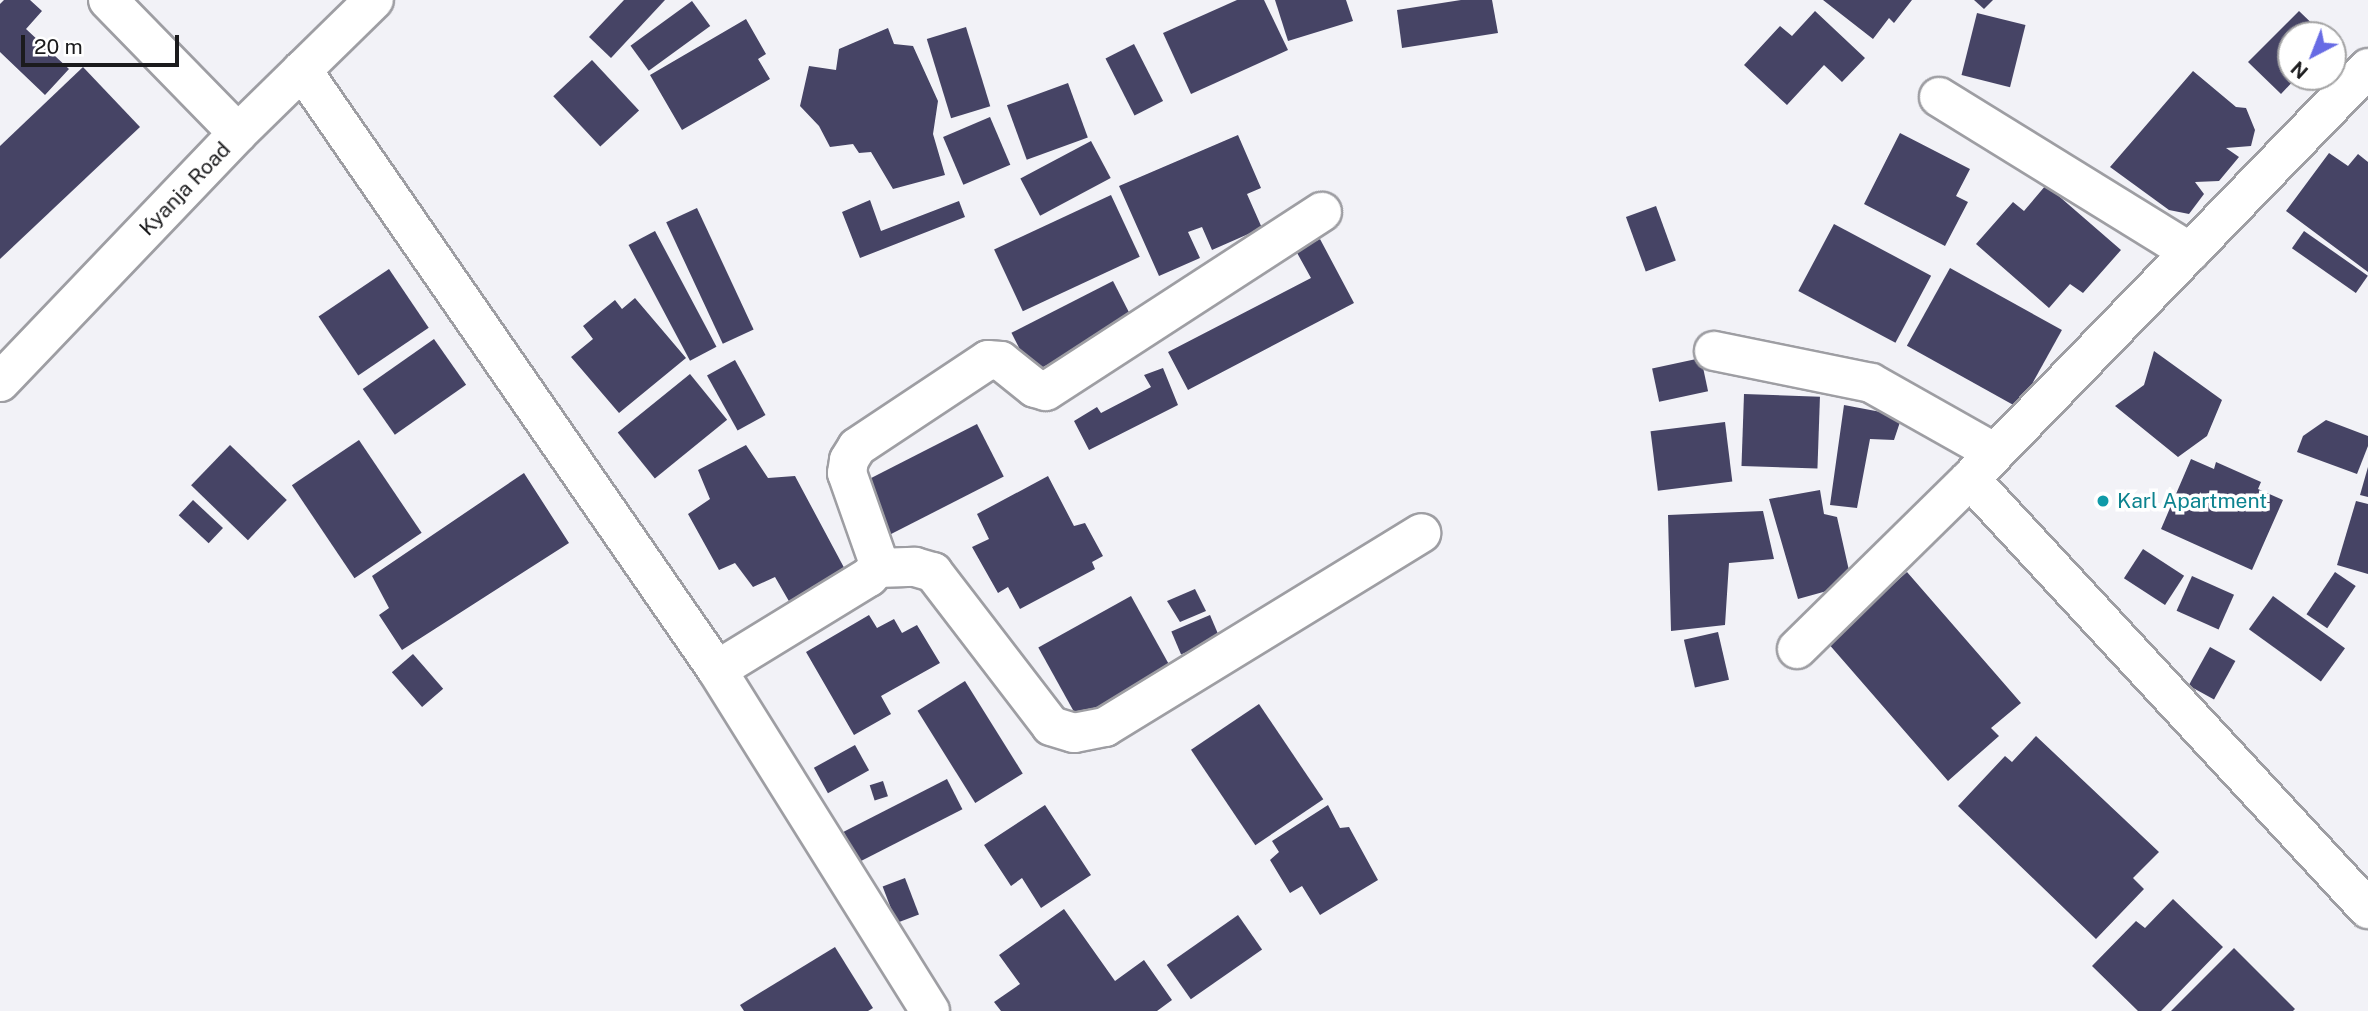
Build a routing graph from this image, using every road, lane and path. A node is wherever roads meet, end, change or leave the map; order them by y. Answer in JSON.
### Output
{"nodes":[{"id":1,"x":108,"y":0,"type":"edge"},
{"id":2,"x":374,"y":0,"type":"edge"},
{"id":3,"x":2368,"y":68,"type":"edge"},
{"id":4,"x":302,"y":70,"type":"junction"},
{"id":5,"x":1940,"y":97,"type":"dead end"},
{"id":6,"x":238,"y":133,"type":"junction"},
{"id":7,"x":1322,"y":212,"type":"dead end"},
{"id":8,"x":2190,"y":252,"type":"junction"},
{"id":9,"x":1714,"y":351,"type":"dead end"},
{"id":10,"x":0,"y":382,"type":"edge"},
{"id":11,"x":1982,"y":466,"type":"junction"},
{"id":12,"x":1421,"y":533,"type":"dead end"},
{"id":13,"x":877,"y":568,"type":"junction"},
{"id":14,"x":1797,"y":649,"type":"dead end"},
{"id":15,"x":717,"y":670,"type":"junction"},
{"id":16,"x":2368,"y":909,"type":"edge"},
{"id":17,"x":930,"y":1011,"type":"edge"}],
"edges":[{"from":1,"to":6,"type":"street"},
{"from":2,"to":4,"type":"street","name":"Kyanja Road"},
{"from":3,"to":8,"type":"street"},
{"from":4,"to":6,"type":"street","name":"Kyanja Road"},
{"from":4,"to":15,"type":"street"},
{"from":5,"to":8,"type":"street"},
{"from":6,"to":10,"type":"street","name":"Kyanja Road"},
{"from":7,"to":13,"type":"street"},
{"from":8,"to":11,"type":"street"},
{"from":9,"to":11,"type":"street"},
{"from":11,"to":14,"type":"street"},
{"from":11,"to":16,"type":"street"},
{"from":12,"to":13,"type":"street"},
{"from":13,"to":15,"type":"street"},
{"from":15,"to":17,"type":"street"}]}
